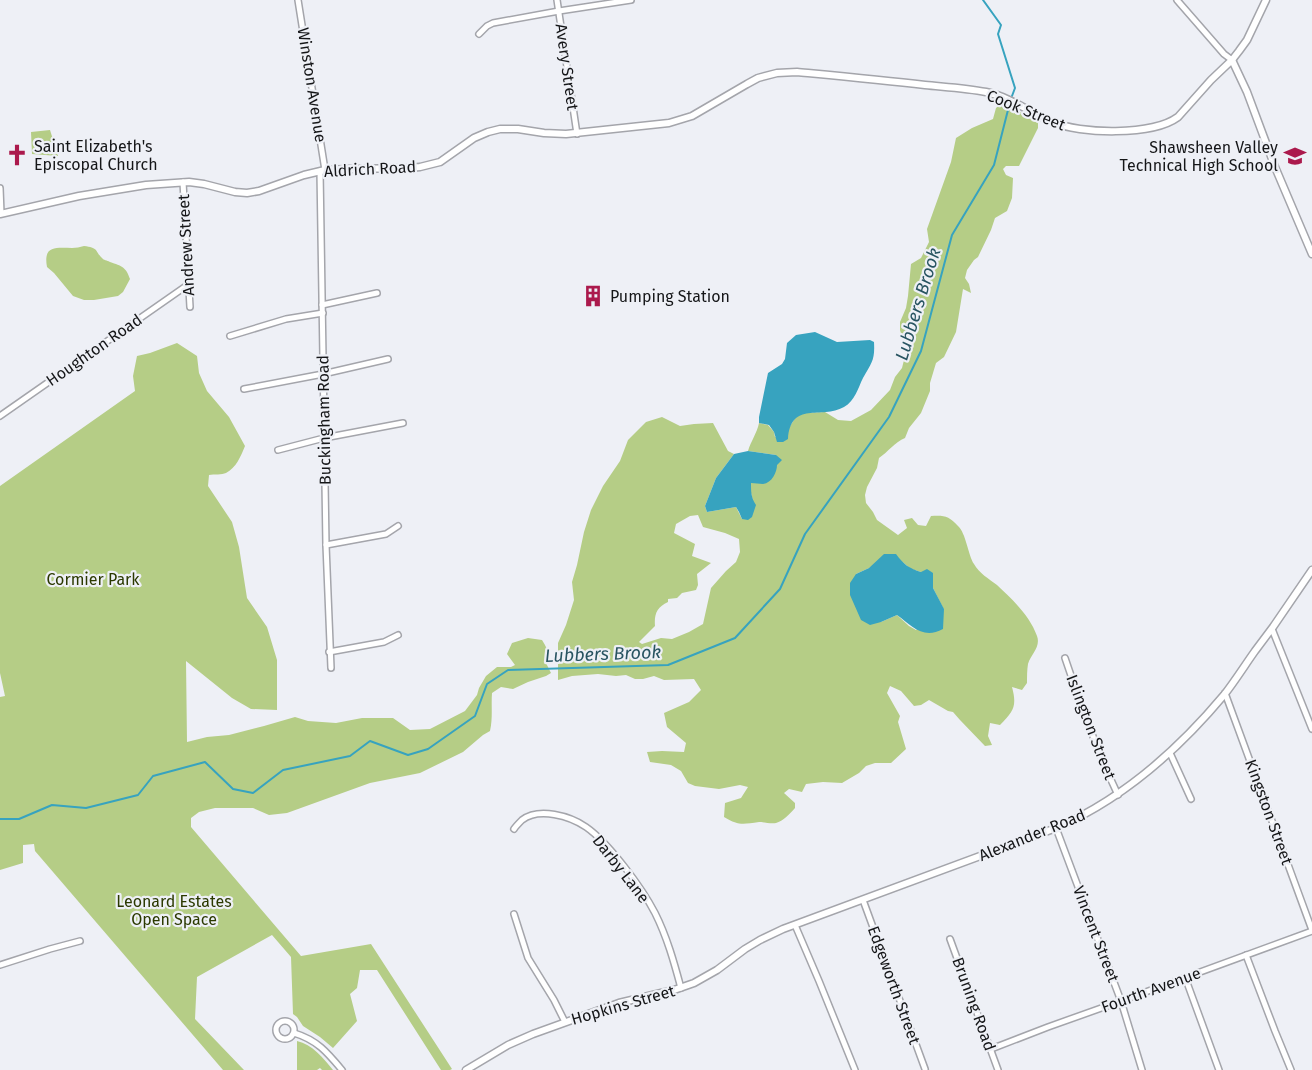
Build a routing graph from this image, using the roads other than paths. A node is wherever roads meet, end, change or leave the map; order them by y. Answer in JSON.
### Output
{"nodes":[{"id":1,"x":298,"y":0,"type":"edge"},
{"id":2,"x":557,"y":0,"type":"edge"},
{"id":3,"x":631,"y":0,"type":"edge"},
{"id":4,"x":1177,"y":0,"type":"edge"},
{"id":5,"x":1266,"y":0,"type":"edge"},
{"id":6,"x":559,"y":11,"type":"junction"},
{"id":7,"x":479,"y":34,"type":"dead end"},
{"id":8,"x":1232,"y":60,"type":"junction"},
{"id":9,"x":785,"y":72,"type":"joint"},
{"id":10,"x":577,"y":134,"type":"junction"},
{"id":11,"x":322,"y":171,"type":"junction"},
{"id":12,"x":183,"y":182,"type":"junction"},
{"id":13,"x":0,"y":188,"type":"edge"},
{"id":14,"x":1,"y":214,"type":"edge"},
{"id":15,"x":1312,"y":254,"type":"edge"},
{"id":16,"x":189,"y":284,"type":"junction"},
{"id":17,"x":377,"y":293,"type":"dead end"},
{"id":18,"x":322,"y":305,"type":"junction"},
{"id":19,"x":190,"y":307,"type":"dead end"},
{"id":20,"x":323,"y":313,"type":"junction"},
{"id":21,"x":230,"y":336,"type":"dead end"},
{"id":22,"x":388,"y":359,"type":"dead end"},
{"id":23,"x":323,"y":374,"type":"junction"},
{"id":24,"x":244,"y":389,"type":"dead end"},
{"id":25,"x":0,"y":416,"type":"edge"},
{"id":26,"x":403,"y":423,"type":"dead end"},
{"id":27,"x":324,"y":438,"type":"junction"},
{"id":28,"x":278,"y":450,"type":"dead end"},
{"id":29,"x":398,"y":526,"type":"dead end"},
{"id":30,"x":326,"y":545,"type":"junction"},
{"id":31,"x":1312,"y":570,"type":"edge"},
{"id":32,"x":1272,"y":629,"type":"junction"},
{"id":33,"x":398,"y":635,"type":"dead end"},
{"id":34,"x":329,"y":652,"type":"junction"},
{"id":35,"x":1065,"y":658,"type":"dead end"},
{"id":36,"x":331,"y":668,"type":"dead end"},
{"id":37,"x":1225,"y":693,"type":"junction"},
{"id":38,"x":1312,"y":729,"type":"edge"},
{"id":39,"x":1170,"y":753,"type":"junction"},
{"id":40,"x":1118,"y":795,"type":"junction"},
{"id":41,"x":1190,"y":799,"type":"dead end"},
{"id":42,"x":1056,"y":828,"type":"junction"},
{"id":43,"x":514,"y":829,"type":"dead end"},
{"id":44,"x":863,"y":900,"type":"junction"},
{"id":45,"x":514,"y":914,"type":"dead end"},
{"id":46,"x":795,"y":925,"type":"junction"},
{"id":47,"x":1312,"y":931,"type":"edge"},
{"id":48,"x":775,"y":933,"type":"joint"},
{"id":49,"x":950,"y":939,"type":"dead end"},
{"id":50,"x":80,"y":941,"type":"dead end"},
{"id":51,"x":1246,"y":955,"type":"junction"},
{"id":52,"x":0,"y":965,"type":"edge"},
{"id":53,"x":1185,"y":977,"type":"junction"},
{"id":54,"x":681,"y":988,"type":"junction"},
{"id":55,"x":1121,"y":1001,"type":"junction"},
{"id":56,"x":566,"y":1022,"type":"junction"},
{"id":57,"x":294,"y":1033,"type":"dead end"},
{"id":58,"x":991,"y":1049,"type":"junction"},
{"id":59,"x":925,"y":1069,"type":"dead end"},
{"id":60,"x":342,"y":1070,"type":"edge"},
{"id":61,"x":466,"y":1070,"type":"edge"},
{"id":62,"x":855,"y":1070,"type":"edge"},
{"id":63,"x":998,"y":1070,"type":"edge"},
{"id":64,"x":1142,"y":1070,"type":"edge"},
{"id":65,"x":1218,"y":1070,"type":"edge"},
{"id":66,"x":1291,"y":1070,"type":"edge"}],
"edges":[{"from":1,"to":11,"type":"street","name":"Winston Avenue"},
{"from":2,"to":6,"type":"street","name":"Avery Street"},
{"from":3,"to":6,"type":"street"},
{"from":4,"to":8,"type":"street"},
{"from":5,"to":8,"type":"street","name":"Cook Street"},
{"from":6,"to":7,"type":"street"},
{"from":6,"to":10,"type":"street","name":"Avery Street"},
{"from":8,"to":9,"type":"street","name":"Cook Street"},
{"from":8,"to":15,"type":"street"},
{"from":9,"to":10,"type":"street","name":"Aldrich Road"},
{"from":10,"to":11,"type":"street","name":"Aldrich Road"},
{"from":11,"to":12,"type":"street","name":"Aldrich Road"},
{"from":11,"to":18,"type":"street","name":"Buckingham Road"},
{"from":12,"to":14,"type":"street","name":"Aldrich Road"},
{"from":12,"to":16,"type":"street","name":"Andrew Street"},
{"from":13,"to":14,"type":"street"},
{"from":16,"to":19,"type":"street","name":"Andrew Street"},
{"from":16,"to":25,"type":"street","name":"Houghton Road"},
{"from":17,"to":18,"type":"street"},
{"from":18,"to":20,"type":"street","name":"Buckingham Road"},
{"from":20,"to":21,"type":"street"},
{"from":20,"to":23,"type":"street","name":"Buckingham Road"},
{"from":22,"to":23,"type":"street"},
{"from":23,"to":24,"type":"street"},
{"from":23,"to":27,"type":"street","name":"Buckingham Road"},
{"from":26,"to":27,"type":"street"},
{"from":27,"to":28,"type":"street"},
{"from":27,"to":30,"type":"street","name":"Buckingham Road"},
{"from":29,"to":30,"type":"street"},
{"from":30,"to":34,"type":"street","name":"Buckingham Road"},
{"from":31,"to":32,"type":"street","name":"Alexander Road"},
{"from":32,"to":37,"type":"street","name":"Alexander Road"},
{"from":32,"to":38,"type":"street"},
{"from":33,"to":34,"type":"street"},
{"from":34,"to":36,"type":"street","name":"Buckingham Road"},
{"from":35,"to":40,"type":"street","name":"Islington Street"},
{"from":37,"to":39,"type":"street","name":"Alexander Road"},
{"from":37,"to":47,"type":"street","name":"Kingston Street"},
{"from":39,"to":40,"type":"street","name":"Alexander Road"},
{"from":39,"to":41,"type":"street"},
{"from":40,"to":42,"type":"street","name":"Alexander Road"},
{"from":42,"to":44,"type":"street","name":"Alexander Road"},
{"from":42,"to":55,"type":"street","name":"Vincent Street"},
{"from":43,"to":54,"type":"street","name":"Darby Lane"},
{"from":44,"to":46,"type":"street","name":"Alexander Road"},
{"from":44,"to":59,"type":"street","name":"Edgeworth Street"},
{"from":45,"to":56,"type":"street"},
{"from":46,"to":48,"type":"street","name":"Alexander Road"},
{"from":46,"to":62,"type":"street"},
{"from":47,"to":51,"type":"street","name":"Fourth Avenue"},
{"from":48,"to":54,"type":"street","name":"Hopkins Street"},
{"from":49,"to":58,"type":"street","name":"Bruning Road"},
{"from":50,"to":52,"type":"street"},
{"from":51,"to":53,"type":"street","name":"Fourth Avenue"},
{"from":51,"to":66,"type":"street"},
{"from":53,"to":55,"type":"street","name":"Fourth Avenue"},
{"from":53,"to":65,"type":"street"},
{"from":54,"to":56,"type":"street","name":"Hopkins Street"},
{"from":55,"to":58,"type":"street","name":"Fourth Avenue"},
{"from":55,"to":64,"type":"street","name":"Vincent Street"},
{"from":56,"to":61,"type":"street","name":"Hopkins Street"},
{"from":57,"to":60,"type":"street"},
{"from":58,"to":63,"type":"street","name":"Bruning Road"}]}
